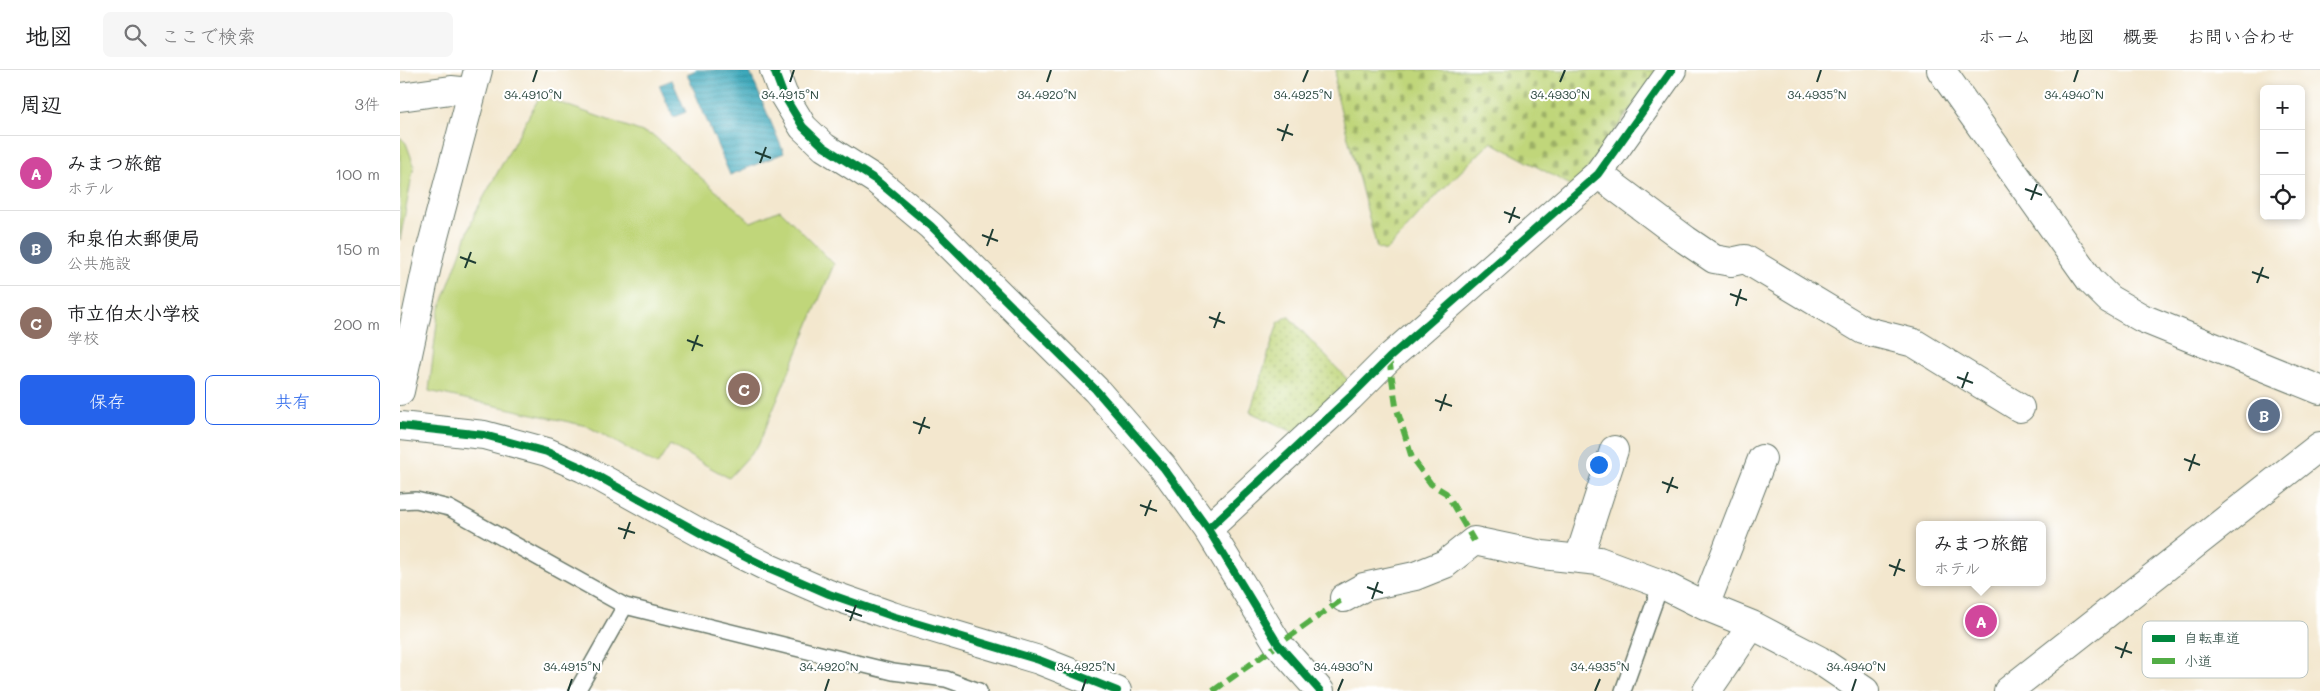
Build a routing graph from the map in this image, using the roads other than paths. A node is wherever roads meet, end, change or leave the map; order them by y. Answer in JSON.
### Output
{"nodes":[{"id":1,"x":774,"y":70,"type":"edge"},
{"id":2,"x":1672,"y":70,"type":"edge"},
{"id":3,"x":1941,"y":70,"type":"edge"},
{"id":4,"x":475,"y":81,"type":"edge"},
{"id":5,"x":400,"y":96,"type":"edge"},
{"id":6,"x":1598,"y":174,"type":"junction"},
{"id":7,"x":2320,"y":390,"type":"edge"},
{"id":8,"x":400,"y":391,"type":"edge"},
{"id":9,"x":2020,"y":408,"type":"dead end"},
{"id":10,"x":400,"y":426,"type":"edge"},
{"id":11,"x":2320,"y":446,"type":"edge"},
{"id":12,"x":1614,"y":450,"type":"dead end"},
{"id":13,"x":1762,"y":459,"type":"dead end"},
{"id":14,"x":400,"y":501,"type":"edge"},
{"id":15,"x":1208,"y":529,"type":"junction"},
{"id":16,"x":1579,"y":558,"type":"junction"},
{"id":17,"x":1661,"y":584,"type":"junction"},
{"id":18,"x":1344,"y":598,"type":"dead end"},
{"id":19,"x":625,"y":606,"type":"junction"},
{"id":20,"x":1705,"y":606,"type":"junction"},
{"id":21,"x":1752,"y":625,"type":"junction"},
{"id":22,"x":577,"y":691,"type":"edge"},
{"id":23,"x":979,"y":691,"type":"edge"},
{"id":24,"x":1117,"y":691,"type":"edge"},
{"id":25,"x":1320,"y":691,"type":"edge"},
{"id":26,"x":1623,"y":691,"type":"edge"},
{"id":27,"x":1707,"y":691,"type":"edge"},
{"id":28,"x":1865,"y":691,"type":"edge"},
{"id":29,"x":2008,"y":691,"type":"edge"}],
"edges":[{"from":1,"to":15,"type":"street"},
{"from":2,"to":6,"type":"street"},
{"from":3,"to":7,"type":"street"},
{"from":4,"to":5,"type":"street"},
{"from":4,"to":8,"type":"street"},
{"from":6,"to":9,"type":"street"},
{"from":6,"to":15,"type":"street"},
{"from":10,"to":24,"type":"street"},
{"from":11,"to":29,"type":"street"},
{"from":12,"to":16,"type":"street"},
{"from":13,"to":20,"type":"street"},
{"from":14,"to":19,"type":"lane"},
{"from":15,"to":25,"type":"street"},
{"from":16,"to":17,"type":"street"},
{"from":16,"to":18,"type":"street"},
{"from":17,"to":20,"type":"street"},
{"from":17,"to":26,"type":"lane"},
{"from":19,"to":22,"type":"lane"},
{"from":19,"to":23,"type":"lane"},
{"from":20,"to":21,"type":"street"},
{"from":21,"to":27,"type":"street"},
{"from":21,"to":28,"type":"street"}]}
